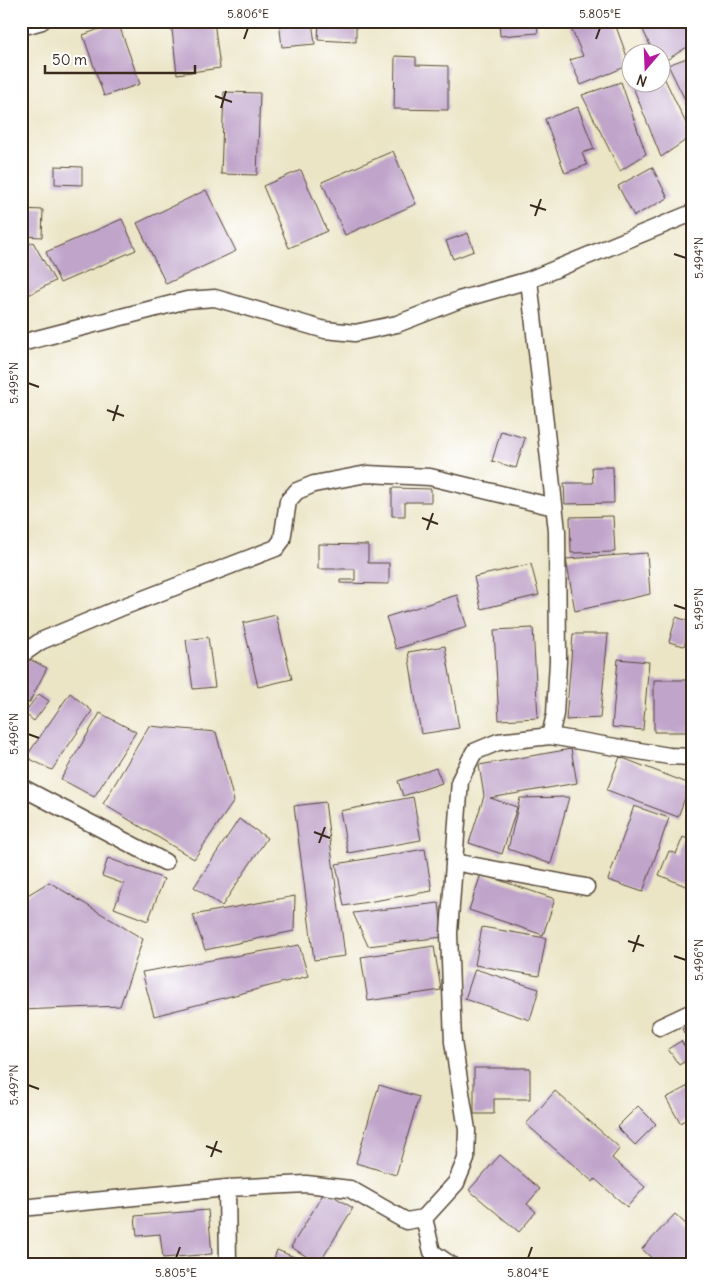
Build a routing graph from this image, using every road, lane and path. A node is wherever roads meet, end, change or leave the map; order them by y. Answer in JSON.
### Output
{"nodes":[{"id":1,"x":39,"y":22,"type":"edge"},
{"id":2,"x":21,"y":27,"type":"edge"},
{"id":3,"x":692,"y":213,"type":"edge"},
{"id":4,"x":529,"y":280,"type":"junction"},
{"id":5,"x":21,"y":343,"type":"edge"},
{"id":6,"x":554,"y":507,"type":"junction"},
{"id":7,"x":21,"y":655,"type":"edge"},
{"id":8,"x":550,"y":736,"type":"junction"},
{"id":9,"x":692,"y":757,"type":"edge"},
{"id":10,"x":21,"y":787,"type":"edge"},
{"id":11,"x":165,"y":862,"type":"dead end"},
{"id":12,"x":454,"y":862,"type":"junction"},
{"id":13,"x":586,"y":887,"type":"dead end"},
{"id":14,"x":692,"y":1012,"type":"edge"},
{"id":15,"x":660,"y":1027,"type":"dead end"},
{"id":16,"x":227,"y":1188,"type":"junction"},
{"id":17,"x":21,"y":1208,"type":"edge"},
{"id":18,"x":424,"y":1218,"type":"junction"},
{"id":19,"x":228,"y":1265,"type":"edge"},
{"id":20,"x":451,"y":1265,"type":"edge"}],
"edges":[{"from":1,"to":2,"type":"street"},
{"from":3,"to":4,"type":"street"},
{"from":4,"to":5,"type":"street"},
{"from":4,"to":6,"type":"street"},
{"from":6,"to":7,"type":"street"},
{"from":6,"to":8,"type":"street"},
{"from":8,"to":9,"type":"street"},
{"from":8,"to":12,"type":"street"},
{"from":10,"to":11,"type":"street"},
{"from":12,"to":13,"type":"street"},
{"from":12,"to":18,"type":"street"},
{"from":14,"to":15,"type":"street"},
{"from":16,"to":17,"type":"street"},
{"from":16,"to":18,"type":"street"},
{"from":16,"to":19,"type":"street"},
{"from":18,"to":20,"type":"street"}]}
